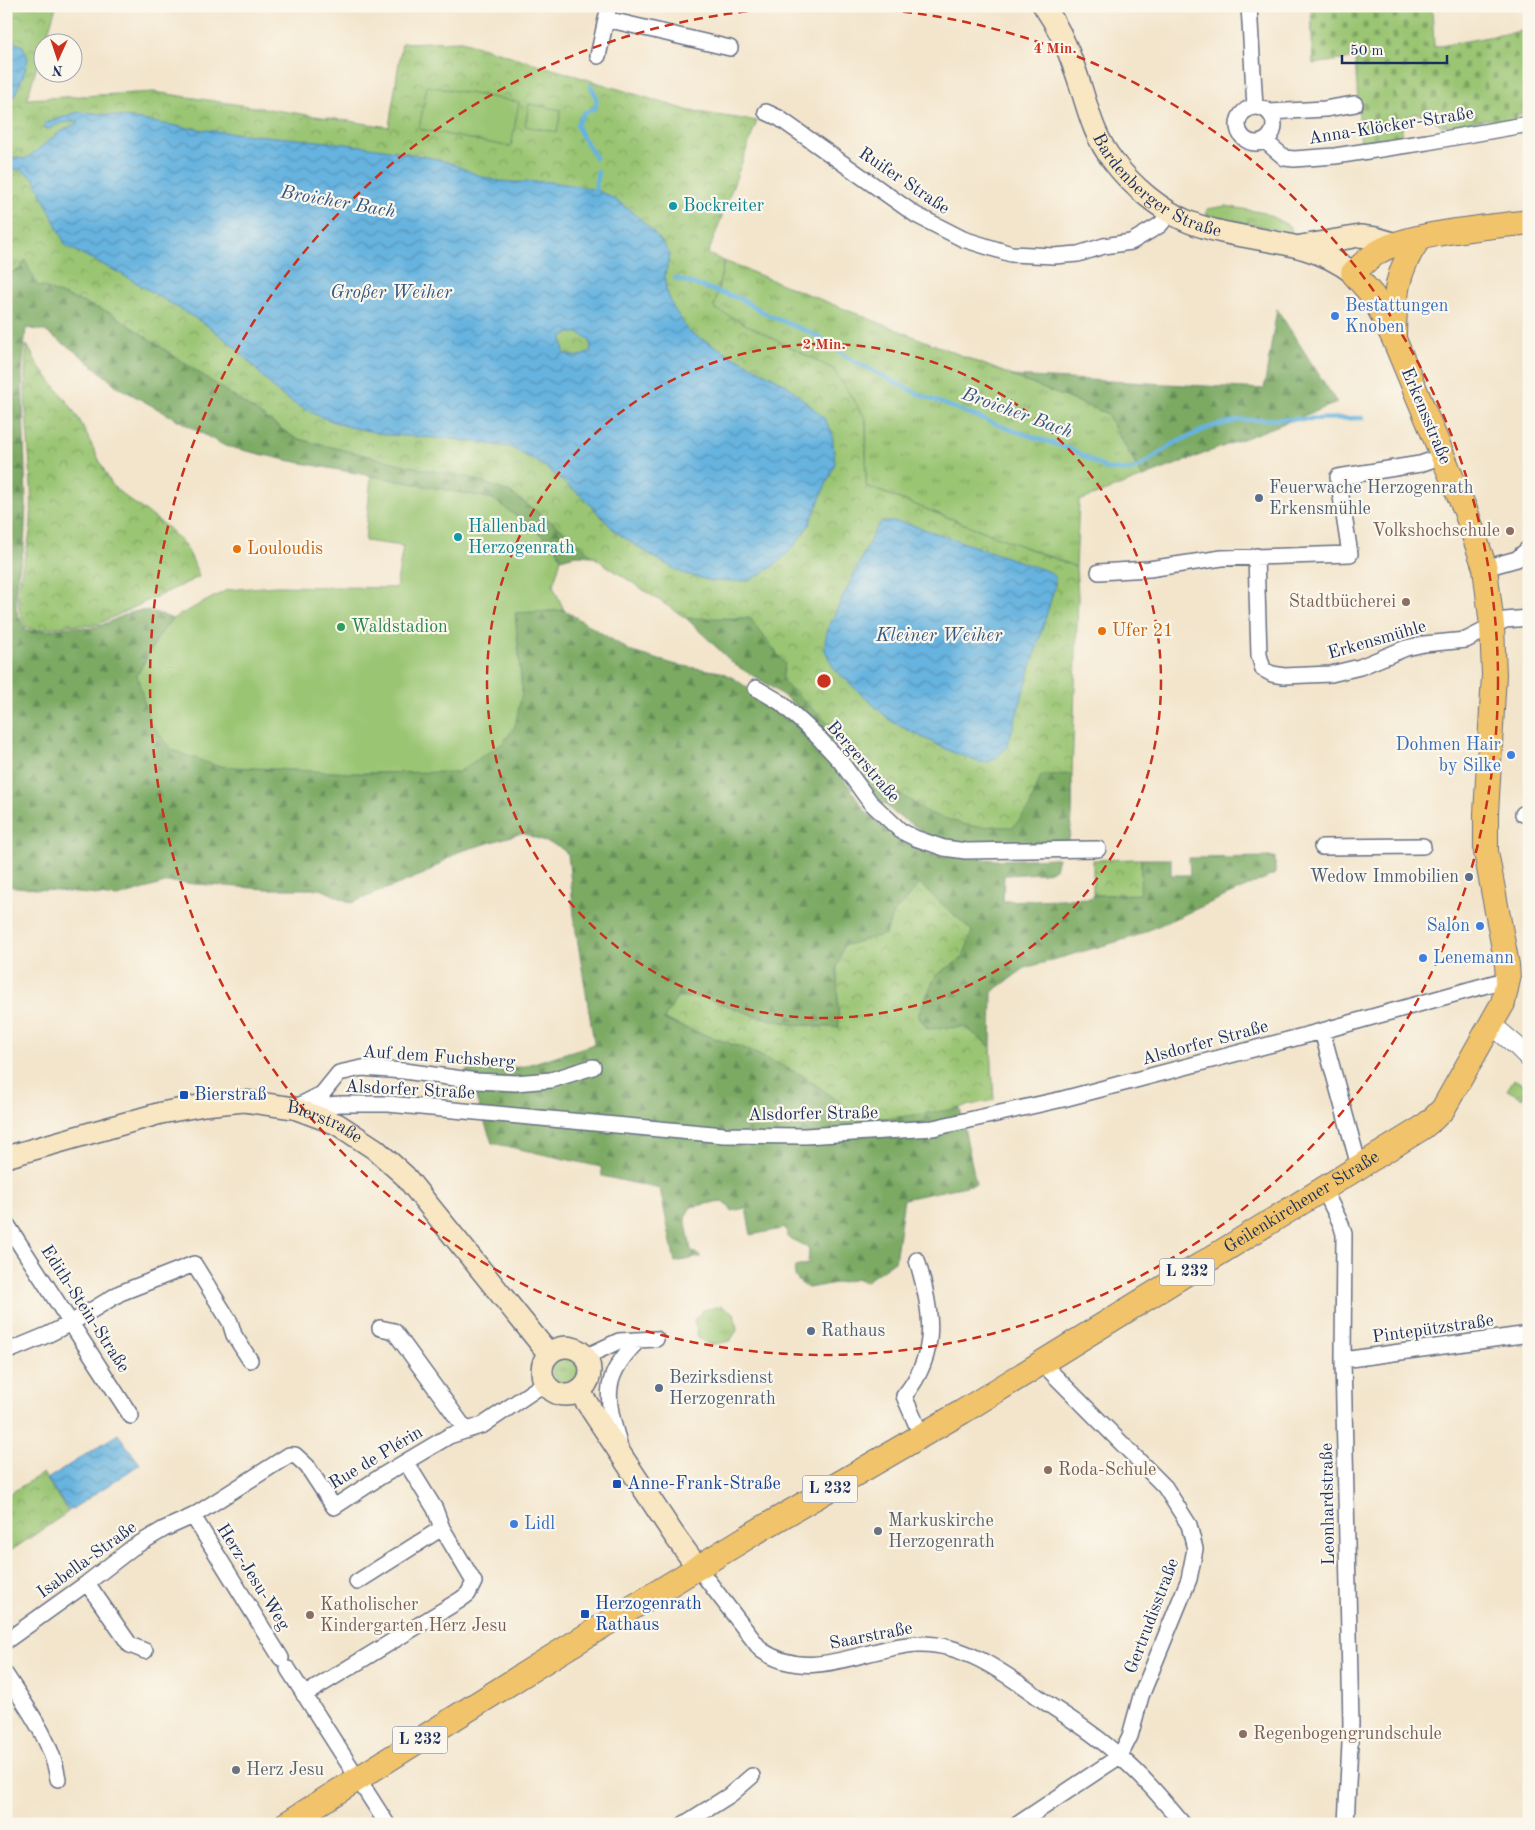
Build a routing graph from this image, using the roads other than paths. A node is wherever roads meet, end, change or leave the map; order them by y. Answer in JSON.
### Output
{"nodes":[{"id":1,"x":1249,"y":6,"type":"edge"},
{"id":2,"x":1045,"y":7,"type":"edge"},
{"id":3,"x":608,"y":13,"type":"edge"},
{"id":4,"x":730,"y":48,"type":"dead end"},
{"id":5,"x":598,"y":56,"type":"dead end"},
{"id":6,"x":1355,"y":104,"type":"dead end"},
{"id":7,"x":1262,"y":110,"type":"junction"},
{"id":8,"x":766,"y":112,"type":"dead end"},
{"id":9,"x":1529,"y":124,"type":"edge"},
{"id":10,"x":1265,"y":141,"type":"junction"},
{"id":11,"x":1170,"y":212,"type":"junction"},
{"id":12,"x":1529,"y":222,"type":"edge"},
{"id":13,"x":1407,"y":241,"type":"junction"},
{"id":14,"x":1298,"y":246,"type":"junction"},
{"id":15,"x":1353,"y":273,"type":"junction"},
{"id":16,"x":1394,"y":339,"type":"junction"},
{"id":17,"x":1443,"y":456,"type":"junction"},
{"id":18,"x":1529,"y":548,"type":"edge"},
{"id":19,"x":1256,"y":556,"type":"junction"},
{"id":20,"x":1485,"y":568,"type":"junction"},
{"id":21,"x":1099,"y":572,"type":"dead end"},
{"id":22,"x":1529,"y":618,"type":"edge"},
{"id":23,"x":1492,"y":626,"type":"junction"},
{"id":24,"x":756,"y":688,"type":"dead end"},
{"id":25,"x":1422,"y":846,"type":"dead end"},
{"id":26,"x":1322,"y":847,"type":"dead end"},
{"id":27,"x":1098,"y":849,"type":"dead end"},
{"id":28,"x":1508,"y":979,"type":"junction"},
{"id":29,"x":1492,"y":1026,"type":"junction"},
{"id":30,"x":1322,"y":1031,"type":"junction"},
{"id":31,"x":1529,"y":1058,"type":"edge"},
{"id":32,"x":593,"y":1067,"type":"dead end"},
{"id":33,"x":294,"y":1108,"type":"junction"},
{"id":34,"x":6,"y":1157,"type":"edge"},
{"id":35,"x":1359,"y":1166,"type":"junction"},
{"id":36,"x":1323,"y":1188,"type":"junction"},
{"id":37,"x":6,"y":1223,"type":"edge"},
{"id":38,"x":917,"y":1260,"type":"dead end"},
{"id":39,"x":71,"y":1323,"type":"junction"},
{"id":40,"x":380,"y":1328,"type":"dead end"},
{"id":41,"x":1529,"y":1334,"type":"edge"},
{"id":42,"x":656,"y":1339,"type":"dead end"},
{"id":43,"x":639,"y":1340,"type":"junction"},
{"id":44,"x":6,"y":1352,"type":"edge"},
{"id":45,"x":549,"y":1354,"type":"junction"},
{"id":46,"x":586,"y":1358,"type":"junction"},
{"id":47,"x":250,"y":1360,"type":"dead end"},
{"id":48,"x":1343,"y":1360,"type":"junction"},
{"id":49,"x":1042,"y":1363,"type":"junction"},
{"id":50,"x":545,"y":1383,"type":"junction"},
{"id":51,"x":579,"y":1391,"type":"junction"},
{"id":52,"x":131,"y":1416,"type":"dead end"},
{"id":53,"x":466,"y":1430,"type":"junction"},
{"id":54,"x":922,"y":1435,"type":"junction"},
{"id":55,"x":625,"y":1461,"type":"junction"},
{"id":56,"x":406,"y":1462,"type":"junction"},
{"id":57,"x":193,"y":1516,"type":"junction"},
{"id":58,"x":442,"y":1528,"type":"junction"},
{"id":59,"x":698,"y":1568,"type":"junction"},
{"id":60,"x":357,"y":1582,"type":"dead end"},
{"id":61,"x":88,"y":1583,"type":"junction"},
{"id":62,"x":6,"y":1641,"type":"edge"},
{"id":63,"x":145,"y":1651,"type":"dead end"},
{"id":64,"x":6,"y":1675,"type":"edge"},
{"id":65,"x":304,"y":1695,"type":"junction"},
{"id":66,"x":1120,"y":1756,"type":"junction"},
{"id":67,"x":752,"y":1776,"type":"dead end"},
{"id":68,"x":58,"y":1780,"type":"dead end"},
{"id":69,"x":358,"y":1780,"type":"junction"},
{"id":70,"x":286,"y":1824,"type":"edge"},
{"id":71,"x":387,"y":1824,"type":"edge"},
{"id":72,"x":684,"y":1824,"type":"edge"},
{"id":73,"x":1018,"y":1824,"type":"edge"},
{"id":74,"x":1183,"y":1824,"type":"edge"},
{"id":75,"x":1346,"y":1824,"type":"edge"}],
"edges":[{"from":1,"to":7,"type":"street"},
{"from":2,"to":11,"type":"main road","name":"Bardenberger Straße"},
{"from":3,"to":4,"type":"street"},
{"from":3,"to":5,"type":"street"},
{"from":6,"to":7,"type":"street","name":"Anna-Klöcker-Straße"},
{"from":7,"to":10,"type":"street"},
{"from":7,"to":10,"type":"street","name":"Anna-Klöcker-Straße"},
{"from":8,"to":11,"type":"street","name":"Ruifer Straße"},
{"from":9,"to":10,"type":"street","name":"Anna-Klöcker-Straße"},
{"from":11,"to":14,"type":"main road","name":"Bardenberger Straße"},
{"from":12,"to":13,"type":"main road"},
{"from":13,"to":14,"type":"main road"},
{"from":13,"to":15,"type":"main road"},
{"from":13,"to":16,"type":"main road"},
{"from":14,"to":15,"type":"main road","name":"Bardenberger Straße"},
{"from":15,"to":16,"type":"main road","name":"Erkensstraße","number":"L 232"},
{"from":16,"to":17,"type":"main road","name":"Erkensstraße","number":"L 232"},
{"from":17,"to":19,"type":"street"},
{"from":17,"to":20,"type":"main road","name":"Erkensstraße","number":"L 232"},
{"from":18,"to":20,"type":"street"},
{"from":19,"to":21,"type":"street"},
{"from":19,"to":23,"type":"street","name":"Erkensmühle"},
{"from":20,"to":23,"type":"main road","name":"Erkensstraße","number":"L 232"},
{"from":22,"to":23,"type":"street","name":"Erkensmühle"},
{"from":23,"to":28,"type":"main road","number":"L 232"},
{"from":24,"to":27,"type":"street","name":"Bergerstraße"},
{"from":25,"to":26,"type":"street"},
{"from":28,"to":29,"type":"main road","number":"L 232"},
{"from":28,"to":30,"type":"street","name":"Alsdorfer Straße"},
{"from":29,"to":31,"type":"street"},
{"from":29,"to":35,"type":"main road","name":"Geilenkirchener Straße","number":"L 232"},
{"from":30,"to":33,"type":"street","name":"Alsdorfer Straße"},
{"from":30,"to":35,"type":"street"},
{"from":32,"to":33,"type":"street","name":"Auf dem Fuchsberg"},
{"from":33,"to":34,"type":"main road","name":"Bierstraße"},
{"from":33,"to":45,"type":"main road","name":"Bierstraße"},
{"from":35,"to":36,"type":"main road","name":"Geilenkirchener Straße","number":"L 232"},
{"from":36,"to":48,"type":"street","name":"Leonhardstraße"},
{"from":36,"to":49,"type":"main road","name":"Geilenkirchener Straße","number":"L 232"},
{"from":37,"to":39,"type":"street","name":"Edith-Stein-Straße"},
{"from":38,"to":54,"type":"street"},
{"from":39,"to":44,"type":"street"},
{"from":39,"to":47,"type":"street"},
{"from":39,"to":52,"type":"street","name":"Edith-Stein-Straße"},
{"from":40,"to":53,"type":"street"},
{"from":41,"to":48,"type":"street","name":"Pintepützstraße"},
{"from":42,"to":43,"type":"street"},
{"from":43,"to":46,"type":"street"},
{"from":43,"to":55,"type":"street"},
{"from":45,"to":46,"type":"main road"},
{"from":45,"to":50,"type":"main road"},
{"from":46,"to":51,"type":"main road"},
{"from":48,"to":75,"type":"street","name":"Leonhardstraße"},
{"from":49,"to":54,"type":"main road","name":"Geilenkirchener Straße","number":"L 232"},
{"from":49,"to":66,"type":"street","name":"Gertrudisstraße"},
{"from":50,"to":51,"type":"main road"},
{"from":50,"to":53,"type":"street","name":"Rue de Plérin"},
{"from":51,"to":55,"type":"main road"},
{"from":53,"to":56,"type":"street","name":"Rue de Plérin"},
{"from":54,"to":59,"type":"main road","name":"Geilenkirchener Straße","number":"L 232"},
{"from":55,"to":59,"type":"main road"},
{"from":56,"to":57,"type":"street","name":"Rue de Plérin"},
{"from":56,"to":58,"type":"street"},
{"from":57,"to":61,"type":"street","name":"Isabella-Straße"},
{"from":57,"to":65,"type":"street","name":"Herz-Jesu-Weg"},
{"from":58,"to":60,"type":"street"},
{"from":58,"to":65,"type":"street"},
{"from":59,"to":66,"type":"street","name":"Saarstraße"},
{"from":59,"to":69,"type":"main road","name":"Geilenkirchener Straße","number":"L 232"},
{"from":61,"to":62,"type":"street","name":"Isabella-Straße"},
{"from":61,"to":63,"type":"street"},
{"from":64,"to":68,"type":"street"},
{"from":65,"to":69,"type":"street","name":"Herz-Jesu-Weg"},
{"from":66,"to":73,"type":"street"},
{"from":66,"to":74,"type":"street","name":"Saarstraße"},
{"from":67,"to":72,"type":"street"},
{"from":69,"to":70,"type":"main road","name":"Geilenkirchener Straße","number":"L 232"},
{"from":69,"to":71,"type":"street","name":"Herz-Jesu-Weg"}]}
